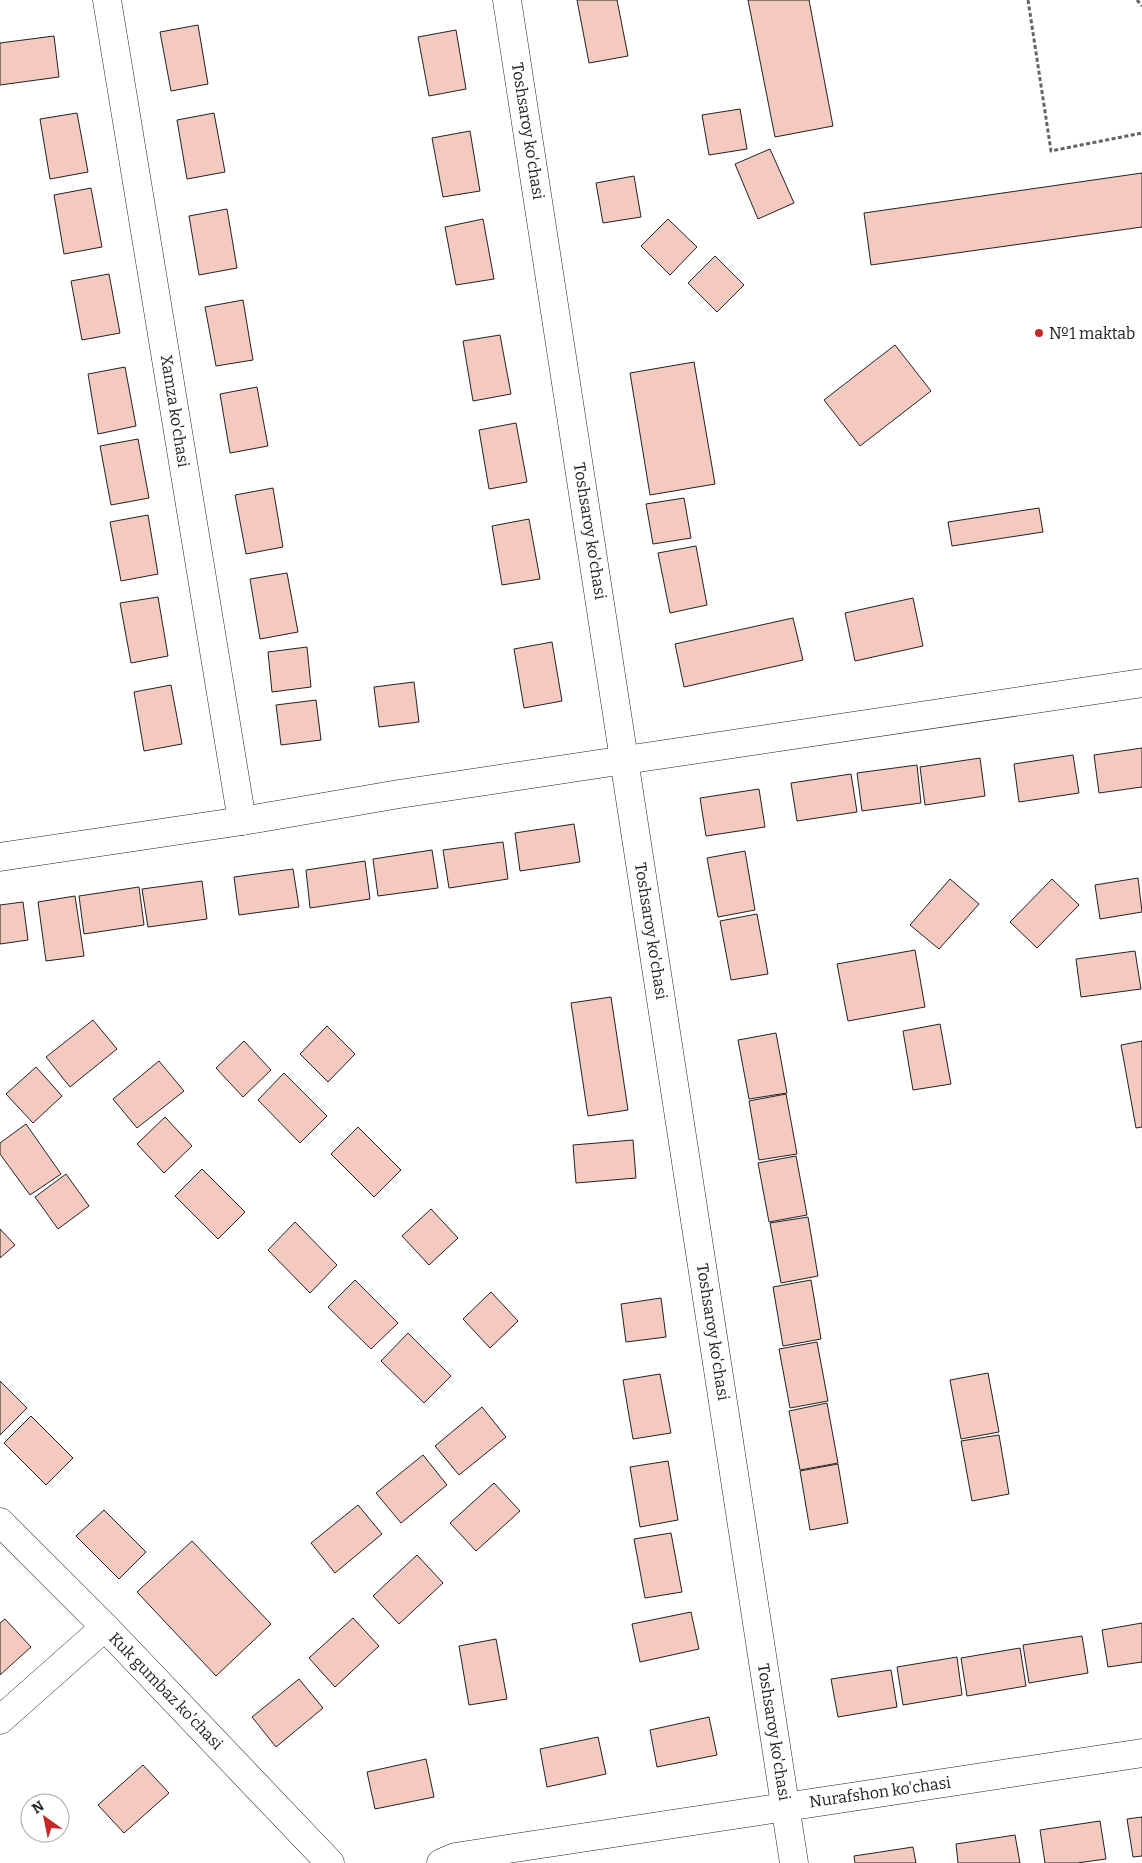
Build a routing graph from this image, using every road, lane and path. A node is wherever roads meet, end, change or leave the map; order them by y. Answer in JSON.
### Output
{"nodes":[{"id":1,"x":107,"y":0,"type":"edge"},
{"id":2,"x":507,"y":0,"type":"edge"},
{"id":3,"x":1028,"y":0,"type":"edge"},
{"id":4,"x":1137,"y":0,"type":"edge"},
{"id":5,"x":1142,"y":6,"type":"edge"},
{"id":6,"x":1142,"y":133,"type":"edge"},
{"id":7,"x":1142,"y":683,"type":"edge"},
{"id":8,"x":625,"y":760,"type":"junction"},
{"id":9,"x":242,"y":821,"type":"junction"},
{"id":10,"x":0,"y":857,"type":"edge"},
{"id":11,"x":0,"y":1522,"type":"edge"},
{"id":12,"x":105,"y":1627,"type":"junction"},
{"id":13,"x":0,"y":1720,"type":"edge"},
{"id":14,"x":1142,"y":1753,"type":"edge"},
{"id":15,"x":785,"y":1806,"type":"junction"},
{"id":16,"x":330,"y":1863,"type":"edge"},
{"id":17,"x":441,"y":1863,"type":"edge"},
{"id":18,"x":794,"y":1863,"type":"edge"}],
"edges":[{"from":1,"to":9,"type":"street","name":"Xamza ko'chasi"},
{"from":2,"to":8,"type":"street","name":"Toshsaroy ko'chasi"},
{"from":3,"to":6,"type":"path"},
{"from":4,"to":5,"type":"path"},
{"from":7,"to":8,"type":"street"},
{"from":8,"to":9,"type":"street"},
{"from":8,"to":15,"type":"street","name":"Toshsaroy ko'chasi"},
{"from":9,"to":10,"type":"street"},
{"from":11,"to":12,"type":"street","name":"Kuk gumbaz ko'chasi"},
{"from":12,"to":13,"type":"street"},
{"from":12,"to":16,"type":"street","name":"Kuk gumbaz ko'chasi"},
{"from":14,"to":15,"type":"street","name":"Nurafshon ko'chasi"},
{"from":15,"to":17,"type":"street","name":"Nurafshon ko'chasi"},
{"from":15,"to":18,"type":"street","name":"Toshsaroy ko'chasi"}]}
